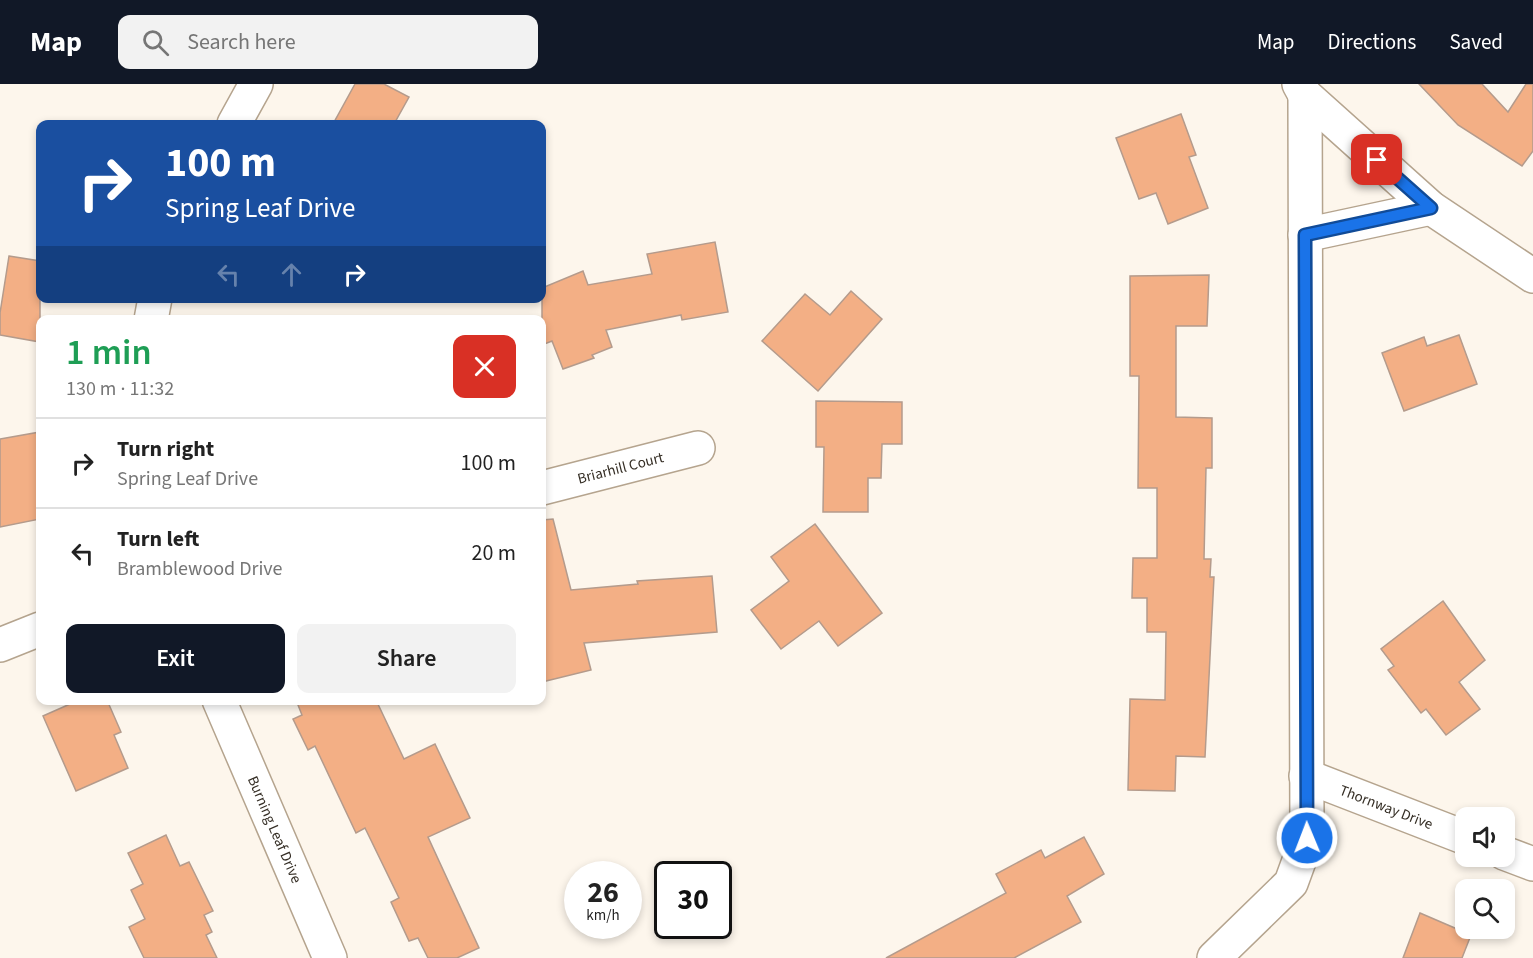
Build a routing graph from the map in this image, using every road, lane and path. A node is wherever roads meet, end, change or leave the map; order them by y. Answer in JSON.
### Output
{"nodes":[{"id":1,"x":256,"y":84,"type":"edge"},
{"id":2,"x":1302,"y":90,"type":"edge"},
{"id":3,"x":236,"y":120,"type":"edge"},
{"id":4,"x":1431,"y":208,"type":"junction"},
{"id":5,"x":1305,"y":235,"type":"junction"},
{"id":6,"x":1533,"y":276,"type":"edge"},
{"id":7,"x":698,"y":448,"type":"dead end"},
{"id":8,"x":546,"y":487,"type":"edge"},
{"id":9,"x":36,"y":631,"type":"edge"},
{"id":10,"x":0,"y":645,"type":"edge"},
{"id":11,"x":221,"y":705,"type":"edge"},
{"id":12,"x":1306,"y":776,"type":"junction"},
{"id":13,"x":1455,"y":834,"type":"edge"},
{"id":14,"x":1515,"y":857,"type":"edge"},
{"id":15,"x":1533,"y":864,"type":"edge"},
{"id":16,"x":330,"y":958,"type":"edge"},
{"id":17,"x":1214,"y":958,"type":"edge"}],
"edges":[{"from":1,"to":3,"type":"street"},
{"from":2,"to":4,"type":"street"},
{"from":2,"to":5,"type":"street"},
{"from":4,"to":5,"type":"street"},
{"from":4,"to":6,"type":"street"},
{"from":5,"to":12,"type":"street"},
{"from":7,"to":8,"type":"street","name":"Briarhill Court"},
{"from":9,"to":10,"type":"street"},
{"from":11,"to":16,"type":"street","name":"Burning Leaf Drive"},
{"from":12,"to":13,"type":"street","name":"Thornway Drive"},
{"from":12,"to":17,"type":"street"},
{"from":14,"to":15,"type":"street"}]}
